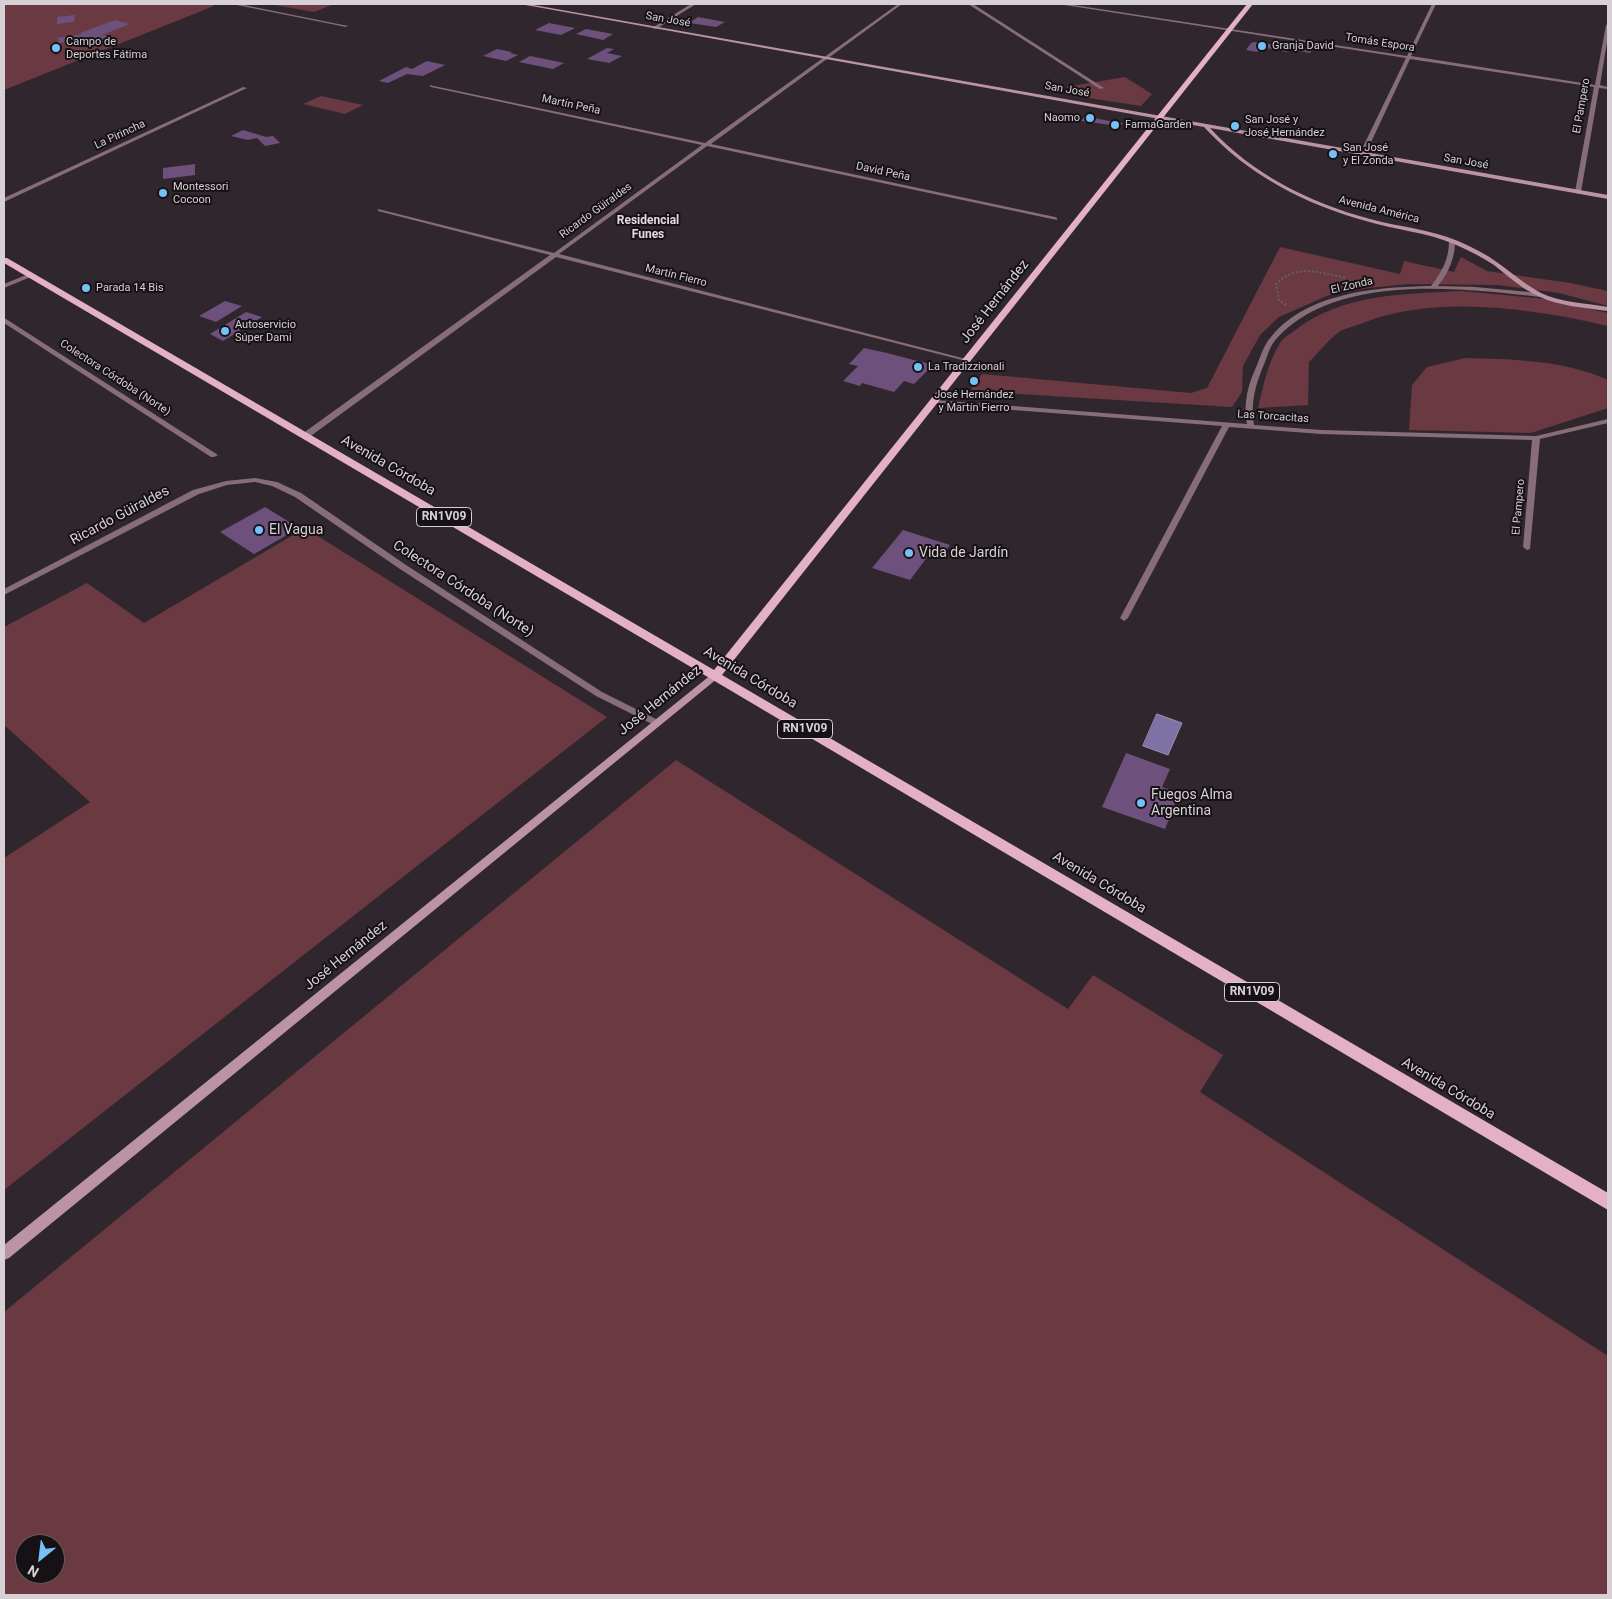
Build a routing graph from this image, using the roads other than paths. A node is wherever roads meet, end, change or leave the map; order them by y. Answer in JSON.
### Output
{"nodes":[{"id":1,"x":234,"y":4,"type":"edge"},
{"id":2,"x":522,"y":4,"type":"edge"},
{"id":3,"x":694,"y":4,"type":"edge"},
{"id":4,"x":900,"y":4,"type":"edge"},
{"id":5,"x":970,"y":4,"type":"edge"},
{"id":6,"x":1060,"y":4,"type":"edge"},
{"id":7,"x":1067,"y":4,"type":"edge"},
{"id":8,"x":1250,"y":4,"type":"edge"},
{"id":9,"x":1434,"y":4,"type":"edge"},
{"id":10,"x":1608,"y":25,"type":"edge"},
{"id":11,"x":346,"y":26,"type":"dead end"},
{"id":12,"x":654,"y":28,"type":"junction"},
{"id":13,"x":1229,"y":30,"type":"junction"},
{"id":14,"x":1409,"y":57,"type":"junction"},
{"id":15,"x":825,"y":58,"type":"junction"},
{"id":16,"x":432,"y":86,"type":"dead end"},
{"id":17,"x":1597,"y":86,"type":"junction"},
{"id":18,"x":245,"y":88,"type":"dead end"},
{"id":19,"x":1102,"y":88,"type":"dead end"},
{"id":20,"x":1608,"y":88,"type":"edge"},
{"id":21,"x":1160,"y":117,"type":"junction"},
{"id":22,"x":1206,"y":125,"type":"junction"},
{"id":23,"x":706,"y":144,"type":"junction"},
{"id":24,"x":1363,"y":153,"type":"junction"},
{"id":25,"x":1578,"y":192,"type":"junction"},
{"id":26,"x":1608,"y":197,"type":"edge"},
{"id":27,"x":4,"y":200,"type":"edge"},
{"id":28,"x":380,"y":210,"type":"dead end"},
{"id":29,"x":1055,"y":219,"type":"dead end"},
{"id":30,"x":1452,"y":241,"type":"junction"},
{"id":31,"x":554,"y":255,"type":"junction"},
{"id":32,"x":4,"y":260,"type":"edge"},
{"id":33,"x":31,"y":275,"type":"junction"},
{"id":34,"x":4,"y":286,"type":"edge"},
{"id":35,"x":1434,"y":286,"type":"junction"},
{"id":36,"x":1540,"y":295,"type":"junction"},
{"id":37,"x":1608,"y":309,"type":"edge"},
{"id":38,"x":4,"y":320,"type":"edge"},
{"id":39,"x":968,"y":361,"type":"junction"},
{"id":40,"x":935,"y":402,"type":"junction"},
{"id":41,"x":1608,"y":421,"type":"edge"},
{"id":42,"x":1226,"y":425,"type":"junction"},
{"id":43,"x":1251,"y":427,"type":"junction"},
{"id":44,"x":304,"y":436,"type":"junction"},
{"id":45,"x":1536,"y":438,"type":"junction"},
{"id":46,"x":214,"y":455,"type":"dead end"},
{"id":47,"x":255,"y":480,"type":"joint"},
{"id":48,"x":1527,"y":547,"type":"dead end"},
{"id":49,"x":4,"y":592,"type":"edge"},
{"id":50,"x":1124,"y":618,"type":"dead end"},
{"id":51,"x":715,"y":676,"type":"junction"},
{"id":52,"x":657,"y":723,"type":"junction"},
{"id":53,"x":1608,"y":1202,"type":"edge"},
{"id":54,"x":4,"y":1253,"type":"edge"}],
"edges":[{"from":1,"to":11,"type":"street"},
{"from":2,"to":12,"type":"street","name":"San José"},
{"from":3,"to":12,"type":"street"},
{"from":4,"to":15,"type":"street","name":"Ricardo Güiraldes"},
{"from":5,"to":19,"type":"street"},
{"from":6,"to":7,"type":"street","name":"Tomás Espora"},
{"from":7,"to":13,"type":"street","name":"Tomás Espora"},
{"from":8,"to":13,"type":"main road","name":"José Hernández"},
{"from":9,"to":14,"type":"street"},
{"from":10,"to":17,"type":"street","name":"El Pampero"},
{"from":12,"to":15,"type":"street","name":"San José"},
{"from":13,"to":14,"type":"street","name":"Tomás Espora"},
{"from":13,"to":21,"type":"main road","name":"José Hernández"},
{"from":14,"to":17,"type":"street","name":"Tomás Espora"},
{"from":14,"to":24,"type":"street"},
{"from":15,"to":21,"type":"street","name":"San José"},
{"from":15,"to":23,"type":"street","name":"Ricardo Güiraldes"},
{"from":16,"to":23,"type":"street","name":"Martín Peña"},
{"from":17,"to":20,"type":"street","name":"Tomás Espora"},
{"from":17,"to":25,"type":"street","name":"El Pampero"},
{"from":18,"to":27,"type":"street","name":"La Pirincha"},
{"from":21,"to":22,"type":"street","name":"San José"},
{"from":21,"to":39,"type":"main road","name":"José Hernández"},
{"from":22,"to":24,"type":"street","name":"San José"},
{"from":22,"to":30,"type":"street","name":"Avenida América"},
{"from":23,"to":29,"type":"street","name":"David Peña"},
{"from":23,"to":31,"type":"street","name":"Ricardo Güiraldes"},
{"from":24,"to":25,"type":"street","name":"San José"},
{"from":25,"to":26,"type":"street","name":"San José"},
{"from":28,"to":31,"type":"street","name":"Martín Fierro"},
{"from":30,"to":35,"type":"street"},
{"from":30,"to":36,"type":"street","name":"Avenida América"},
{"from":31,"to":39,"type":"street","name":"Martín Fierro"},
{"from":31,"to":44,"type":"street","name":"Ricardo Güiraldes"},
{"from":32,"to":33,"type":"main road","name":"Avenida Córdoba","number":"RN1V09"},
{"from":33,"to":34,"type":"street"},
{"from":33,"to":44,"type":"main road","name":"Avenida Córdoba","number":"RN1V09"},
{"from":35,"to":36,"type":"street","name":"El Zonda"},
{"from":35,"to":43,"type":"street","name":"El Zonda"},
{"from":36,"to":37,"type":"street","name":"Avenida América"},
{"from":38,"to":46,"type":"street","name":"Colectora Córdoba (Norte)"},
{"from":39,"to":40,"type":"main road","name":"José Hernández"},
{"from":40,"to":42,"type":"street","name":"Las Torcacitas"},
{"from":40,"to":51,"type":"main road","name":"José Hernández"},
{"from":41,"to":45,"type":"street","name":"Las Torcacitas"},
{"from":42,"to":43,"type":"street","name":"Las Torcacitas"},
{"from":42,"to":50,"type":"street"},
{"from":43,"to":45,"type":"street","name":"Las Torcacitas"},
{"from":44,"to":51,"type":"main road","name":"Avenida Córdoba","number":"RN1V09"},
{"from":45,"to":48,"type":"street","name":"El Pampero"},
{"from":47,"to":49,"type":"street","name":"Ricardo Güiraldes"},
{"from":47,"to":52,"type":"street","name":"Colectora Córdoba (Norte)"},
{"from":51,"to":52,"type":"street","name":"José Hernández"},
{"from":51,"to":53,"type":"main road","name":"Avenida Córdoba","number":"RN1V09"},
{"from":52,"to":54,"type":"street","name":"José Hernández"}]}
